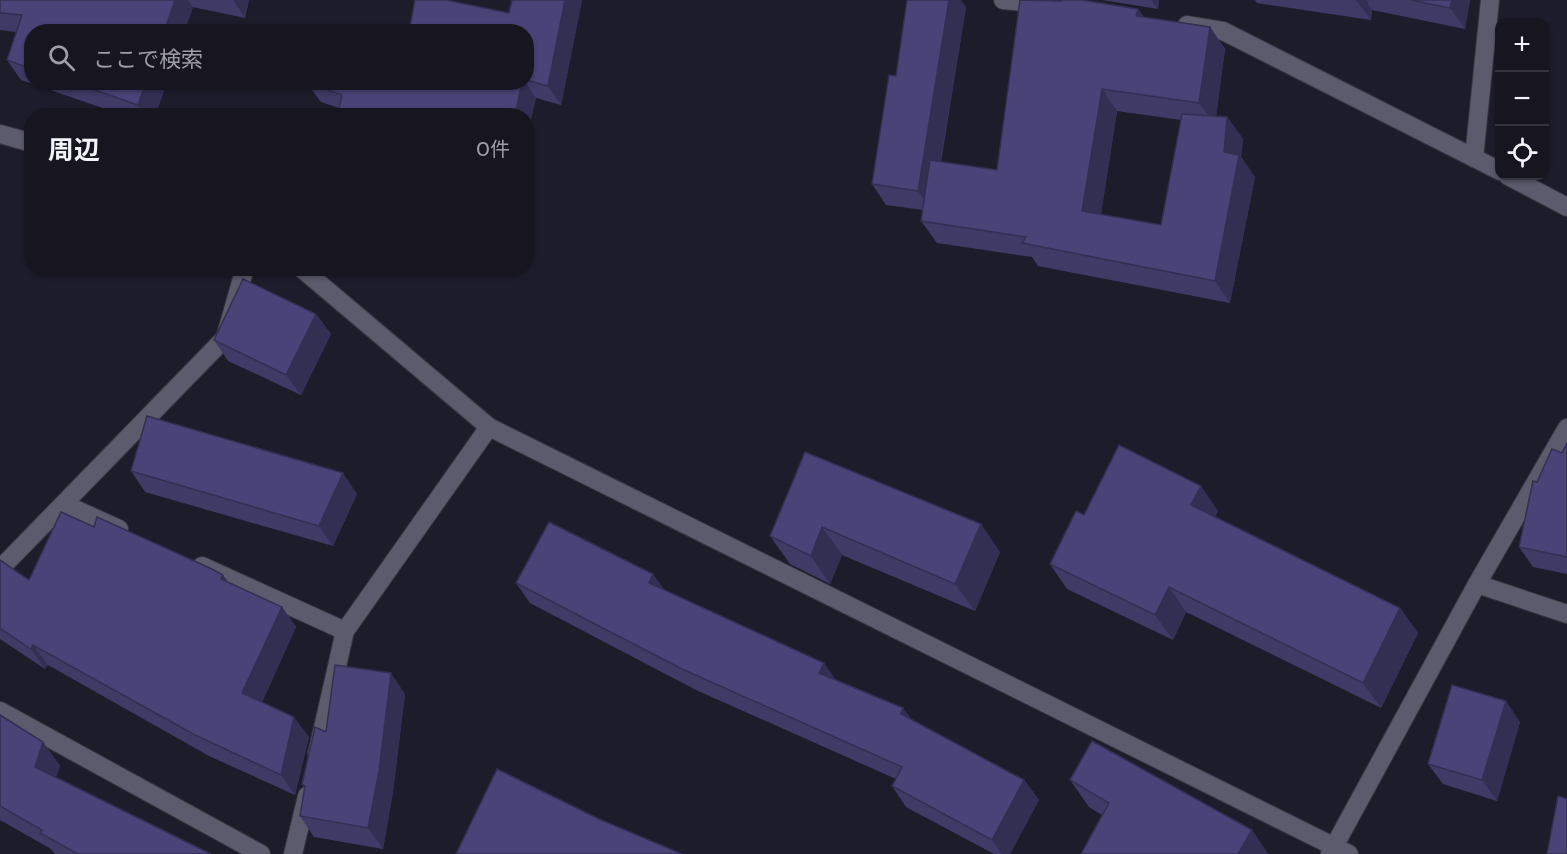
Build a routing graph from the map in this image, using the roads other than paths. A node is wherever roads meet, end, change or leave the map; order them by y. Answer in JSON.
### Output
{"nodes":[{"id":1,"x":1003,"y":0,"type":"edge"},
{"id":2,"x":1490,"y":0,"type":"edge"},
{"id":3,"x":1063,"y":5,"type":"edge"},
{"id":4,"x":1166,"y":22,"type":"edge"},
{"id":5,"x":0,"y":134,"type":"edge"},
{"id":6,"x":24,"y":141,"type":"edge"},
{"id":7,"x":1474,"y":158,"type":"junction"},
{"id":8,"x":1495,"y":168,"type":"edge"},
{"id":9,"x":1516,"y":180,"type":"edge"},
{"id":10,"x":1567,"y":207,"type":"edge"},
{"id":11,"x":243,"y":276,"type":"edge"},
{"id":12,"x":310,"y":276,"type":"edge"},
{"id":13,"x":489,"y":427,"type":"junction"},
{"id":14,"x":1567,"y":428,"type":"edge"},
{"id":15,"x":64,"y":504,"type":"junction"},
{"id":16,"x":140,"y":538,"type":"edge"},
{"id":17,"x":183,"y":557,"type":"edge"},
{"id":18,"x":0,"y":569,"type":"edge"},
{"id":19,"x":1476,"y":584,"type":"junction"},
{"id":20,"x":1567,"y":614,"type":"edge"},
{"id":21,"x":345,"y":631,"type":"junction"},
{"id":22,"x":0,"y":711,"type":"edge"},
{"id":23,"x":1338,"y":852,"type":"edge"},
{"id":24,"x":261,"y":854,"type":"edge"},
{"id":25,"x":293,"y":854,"type":"edge"}],
"edges":[{"from":1,"to":3,"type":"street"},
{"from":2,"to":7,"type":"street"},
{"from":4,"to":7,"type":"street"},
{"from":5,"to":6,"type":"street"},
{"from":7,"to":8,"type":"street"},
{"from":9,"to":10,"type":"street"},
{"from":11,"to":15,"type":"street"},
{"from":12,"to":13,"type":"street"},
{"from":13,"to":21,"type":"street"},
{"from":13,"to":23,"type":"street"},
{"from":14,"to":19,"type":"street"},
{"from":15,"to":16,"type":"street"},
{"from":15,"to":18,"type":"street"},
{"from":17,"to":21,"type":"street"},
{"from":19,"to":20,"type":"street"},
{"from":19,"to":23,"type":"street"},
{"from":21,"to":25,"type":"street"},
{"from":22,"to":24,"type":"street"}]}
